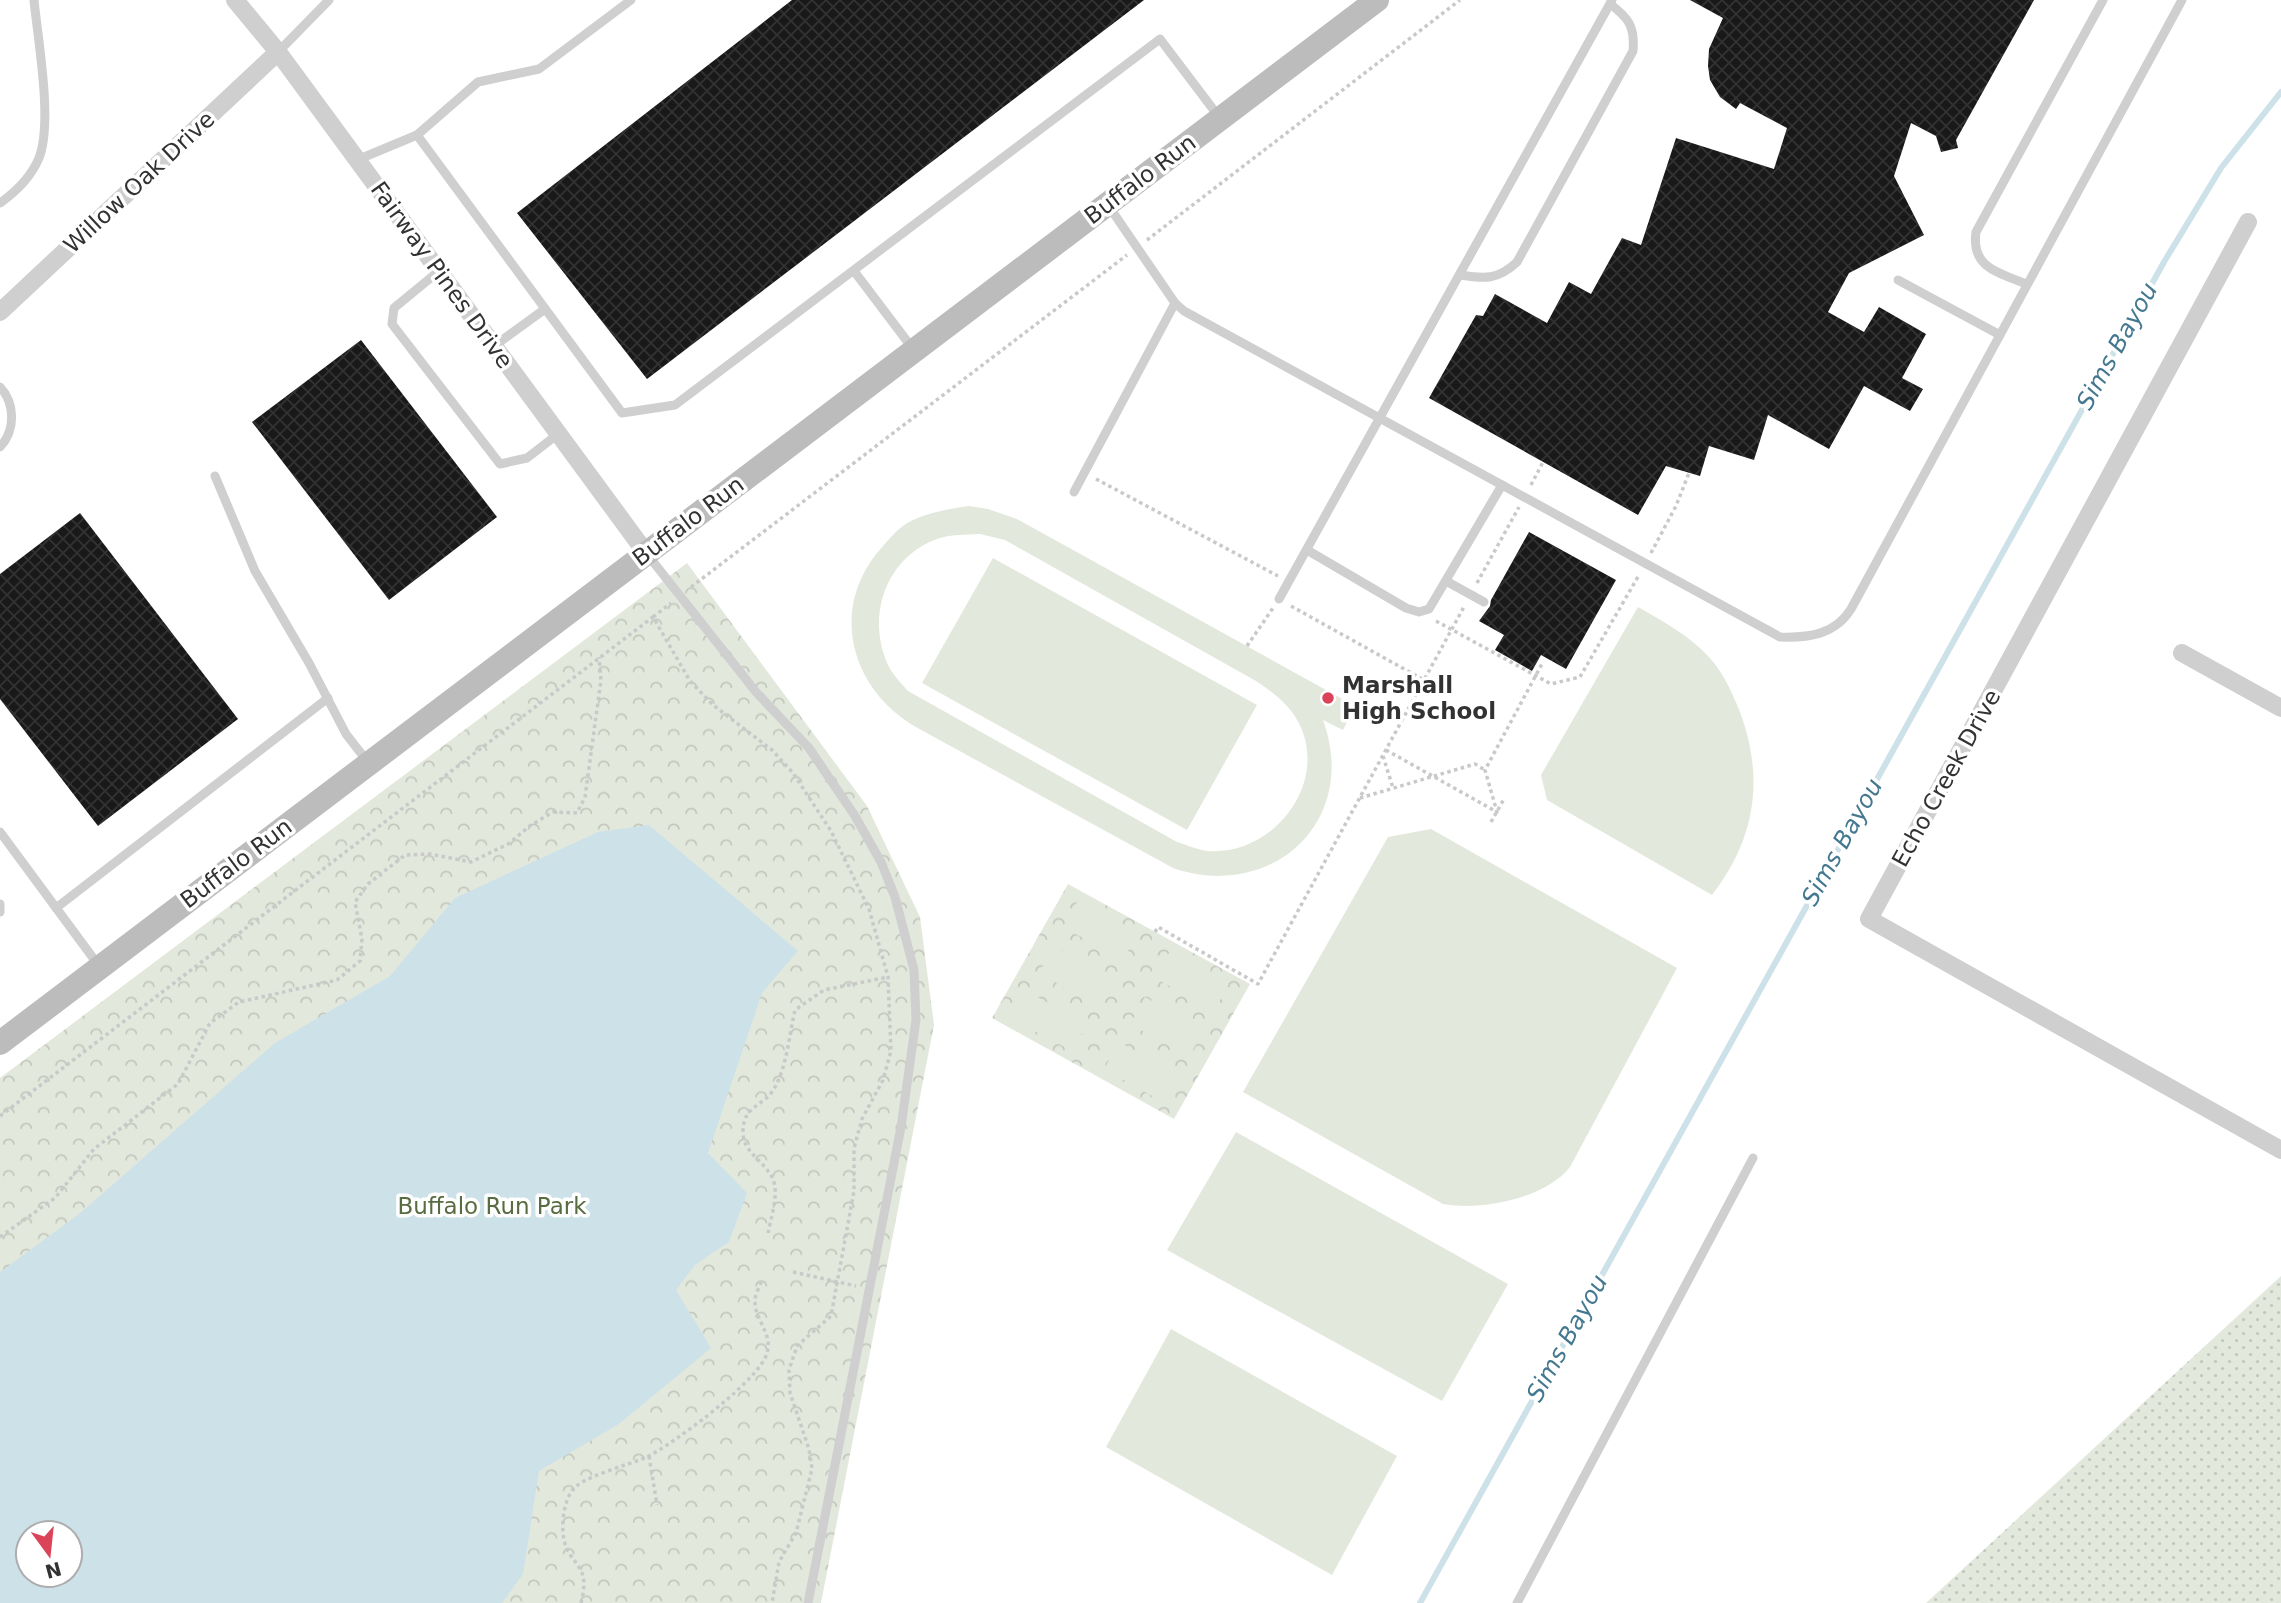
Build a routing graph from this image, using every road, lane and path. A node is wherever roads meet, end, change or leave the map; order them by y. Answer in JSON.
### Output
{"nodes":[{"id":1,"x":34,"y":0,"type":"edge"},
{"id":2,"x":235,"y":0,"type":"edge"},
{"id":3,"x":329,"y":0,"type":"edge"},
{"id":4,"x":631,"y":0,"type":"edge"},
{"id":5,"x":1377,"y":0,"type":"edge"},
{"id":6,"x":1460,"y":0,"type":"edge"},
{"id":7,"x":2103,"y":0,"type":"edge"},
{"id":8,"x":2182,"y":0,"type":"edge"},
{"id":9,"x":1611,"y":2,"type":"edge"},
{"id":10,"x":278,"y":52,"type":"junction"},
{"id":11,"x":1221,"y":118,"type":"junction"},
{"id":12,"x":417,"y":135,"type":"junction"},
{"id":13,"x":357,"y":160,"type":"junction"},
{"id":14,"x":0,"y":203,"type":"edge"},
{"id":15,"x":1107,"y":204,"type":"junction"},
{"id":16,"x":2248,"y":222,"type":"dead end"},
{"id":17,"x":1137,"y":247,"type":"junction"},
{"id":18,"x":439,"y":271,"type":"junction"},
{"id":19,"x":854,"y":271,"type":"junction"},
{"id":20,"x":1461,"y":275,"type":"junction"},
{"id":21,"x":1898,"y":280,"type":"dead end"},
{"id":22,"x":2026,"y":284,"type":"junction"},
{"id":23,"x":1175,"y":303,"type":"junction"},
{"id":24,"x":545,"y":309,"type":"junction"},
{"id":25,"x":0,"y":312,"type":"edge"},
{"id":26,"x":2000,"y":335,"type":"junction"},
{"id":27,"x":494,"y":346,"type":"junction"},
{"id":28,"x":914,"y":351,"type":"junction"},
{"id":29,"x":0,"y":387,"type":"edge"},
{"id":30,"x":1381,"y":418,"type":"junction"},
{"id":31,"x":558,"y":434,"type":"junction"},
{"id":32,"x":0,"y":447,"type":"edge"},
{"id":33,"x":1543,"y":462,"type":"dead end"},
{"id":34,"x":1085,"y":472,"type":"junction"},
{"id":35,"x":1689,"y":473,"type":"dead end"},
{"id":36,"x":215,"y":477,"type":"dead end"},
{"id":37,"x":1502,"y":485,"type":"junction"},
{"id":38,"x":1074,"y":492,"type":"dead end"},
{"id":39,"x":1524,"y":497,"type":"junction"},
{"id":40,"x":1307,"y":550,"type":"junction"},
{"id":41,"x":646,"y":553,"type":"junction"},
{"id":42,"x":1645,"y":563,"type":"junction"},
{"id":43,"x":1446,"y":581,"type":"junction"},
{"id":44,"x":1289,"y":582,"type":"junction"},
{"id":45,"x":1471,"y":594,"type":"junction"},
{"id":46,"x":680,"y":596,"type":"junction"},
{"id":47,"x":1279,"y":599,"type":"junction"},
{"id":48,"x":1484,"y":602,"type":"dead end"},
{"id":49,"x":1429,"y":609,"type":"junction"},
{"id":50,"x":653,"y":617,"type":"junction"},
{"id":51,"x":1451,"y":630,"type":"junction"},
{"id":52,"x":1247,"y":646,"type":"dead end"},
{"id":53,"x":2182,"y":653,"type":"dead end"},
{"id":54,"x":599,"y":657,"type":"junction"},
{"id":55,"x":1543,"y":662,"type":"dead end"},
{"id":56,"x":1535,"y":676,"type":"junction"},
{"id":57,"x":1424,"y":680,"type":"junction"},
{"id":58,"x":328,"y":698,"type":"junction"},
{"id":59,"x":2281,"y":708,"type":"edge"},
{"id":60,"x":1386,"y":750,"type":"junction"},
{"id":61,"x":1383,"y":755,"type":"junction"},
{"id":62,"x":369,"y":763,"type":"junction"},
{"id":63,"x":1485,"y":770,"type":"junction"},
{"id":64,"x":1432,"y":776,"type":"junction"},
{"id":65,"x":1393,"y":788,"type":"junction"},
{"id":66,"x":1360,"y":798,"type":"junction"},
{"id":67,"x":1504,"y":799,"type":"dead end"},
{"id":68,"x":1497,"y":812,"type":"junction"},
{"id":69,"x":1491,"y":822,"type":"dead end"},
{"id":70,"x":0,"y":832,"type":"edge"},
{"id":71,"x":0,"y":904,"type":"edge"},
{"id":72,"x":56,"y":908,"type":"junction"},
{"id":73,"x":0,"y":912,"type":"edge"},
{"id":74,"x":1155,"y":932,"type":"dead end"},
{"id":75,"x":100,"y":967,"type":"junction"},
{"id":76,"x":888,"y":977,"type":"junction"},
{"id":77,"x":0,"y":1043,"type":"edge"},
{"id":78,"x":0,"y":1116,"type":"edge"},
{"id":79,"x":2281,"y":1150,"type":"edge"},
{"id":80,"x":1753,"y":1158,"type":"dead end"},
{"id":81,"x":768,"y":1233,"type":"dead end"},
{"id":82,"x":0,"y":1237,"type":"edge"},
{"id":83,"x":793,"y":1272,"type":"dead end"},
{"id":84,"x":761,"y":1282,"type":"dead end"},
{"id":85,"x":837,"y":1282,"type":"junction"},
{"id":86,"x":869,"y":1289,"type":"junction"},
{"id":87,"x":649,"y":1455,"type":"junction"},
{"id":88,"x":657,"y":1506,"type":"dead end"},
{"id":89,"x":581,"y":1603,"type":"edge"},
{"id":90,"x":772,"y":1603,"type":"edge"},
{"id":91,"x":807,"y":1603,"type":"edge"},
{"id":92,"x":1517,"y":1603,"type":"edge"}],
"edges":[{"from":1,"to":14,"type":"lane"},
{"from":2,"to":10,"type":"street","name":"Fairway Pines Drive"},
{"from":3,"to":10,"type":"lane"},
{"from":4,"to":12,"type":"lane"},
{"from":5,"to":11,"type":"street","name":"Buffalo Run"},
{"from":6,"to":17,"type":"path"},
{"from":7,"to":22,"type":"lane"},
{"from":8,"to":22,"type":"lane"},
{"from":9,"to":20,"type":"lane"},
{"from":9,"to":20,"type":"lane"},
{"from":10,"to":13,"type":"street","name":"Fairway Pines Drive"},
{"from":10,"to":25,"type":"street","name":"Willow Oak Drive"},
{"from":11,"to":15,"type":"street","name":"Buffalo Run"},
{"from":11,"to":19,"type":"lane"},
{"from":12,"to":13,"type":"lane"},
{"from":12,"to":24,"type":"lane"},
{"from":13,"to":18,"type":"street","name":"Fairway Pines Drive"},
{"from":15,"to":17,"type":"lane"},
{"from":15,"to":28,"type":"street","name":"Buffalo Run"},
{"from":16,"to":79,"type":"street","name":"Echo Creek Drive"},
{"from":17,"to":23,"type":"lane"},
{"from":17,"to":46,"type":"path"},
{"from":18,"to":27,"type":"street","name":"Fairway Pines Drive"},
{"from":18,"to":31,"type":"lane"},
{"from":19,"to":24,"type":"lane"},
{"from":19,"to":28,"type":"lane"},
{"from":20,"to":30,"type":"lane"},
{"from":21,"to":26,"type":"lane"},
{"from":22,"to":26,"type":"lane"},
{"from":23,"to":30,"type":"lane"},
{"from":23,"to":34,"type":"lane"},
{"from":24,"to":27,"type":"lane"},
{"from":26,"to":42,"type":"lane"},
{"from":27,"to":31,"type":"street","name":"Fairway Pines Drive"},
{"from":28,"to":41,"type":"street","name":"Buffalo Run"},
{"from":29,"to":32,"type":"lane"},
{"from":30,"to":37,"type":"lane"},
{"from":30,"to":40,"type":"lane"},
{"from":31,"to":41,"type":"street","name":"Fairway Pines Drive"},
{"from":33,"to":39,"type":"path"},
{"from":34,"to":38,"type":"lane"},
{"from":34,"to":44,"type":"path"},
{"from":35,"to":42,"type":"path"},
{"from":36,"to":58,"type":"lane"},
{"from":37,"to":39,"type":"lane"},
{"from":37,"to":43,"type":"lane"},
{"from":39,"to":42,"type":"lane"},
{"from":39,"to":45,"type":"path"},
{"from":40,"to":44,"type":"lane"},
{"from":40,"to":49,"type":"lane"},
{"from":41,"to":46,"type":"lane"},
{"from":41,"to":62,"type":"street","name":"Buffalo Run"},
{"from":42,"to":56,"type":"path"},
{"from":43,"to":45,"type":"lane"},
{"from":43,"to":49,"type":"lane"},
{"from":44,"to":47,"type":"lane"},
{"from":45,"to":48,"type":"lane"},
{"from":45,"to":51,"type":"path"},
{"from":46,"to":50,"type":"path"},
{"from":46,"to":86,"type":"lane"},
{"from":47,"to":52,"type":"path"},
{"from":47,"to":57,"type":"path"},
{"from":49,"to":51,"type":"path"},
{"from":50,"to":54,"type":"path"},
{"from":50,"to":76,"type":"path"},
{"from":51,"to":56,"type":"path"},
{"from":51,"to":57,"type":"path"},
{"from":53,"to":59,"type":"street"},
{"from":54,"to":78,"type":"path"},
{"from":54,"to":82,"type":"path"},
{"from":55,"to":56,"type":"path"},
{"from":56,"to":63,"type":"path"},
{"from":57,"to":60,"type":"path"},
{"from":58,"to":62,"type":"lane"},
{"from":58,"to":72,"type":"lane"},
{"from":60,"to":61,"type":"path"},
{"from":60,"to":64,"type":"path"},
{"from":61,"to":65,"type":"path"},
{"from":61,"to":66,"type":"path"},
{"from":62,"to":75,"type":"street","name":"Buffalo Run"},
{"from":63,"to":64,"type":"path"},
{"from":63,"to":68,"type":"path"},
{"from":64,"to":65,"type":"path"},
{"from":64,"to":68,"type":"path"},
{"from":65,"to":66,"type":"path"},
{"from":66,"to":74,"type":"path"},
{"from":67,"to":68,"type":"path"},
{"from":68,"to":69,"type":"path"},
{"from":70,"to":72,"type":"lane"},
{"from":71,"to":73,"type":"lane"},
{"from":72,"to":75,"type":"lane"},
{"from":75,"to":77,"type":"street","name":"Buffalo Run"},
{"from":76,"to":81,"type":"path"},
{"from":76,"to":85,"type":"path"},
{"from":80,"to":92,"type":"lane"},
{"from":83,"to":85,"type":"path"},
{"from":84,"to":87,"type":"path"},
{"from":85,"to":86,"type":"path"},
{"from":85,"to":90,"type":"path"},
{"from":86,"to":91,"type":"lane"},
{"from":87,"to":88,"type":"path"},
{"from":87,"to":89,"type":"path"}]}
